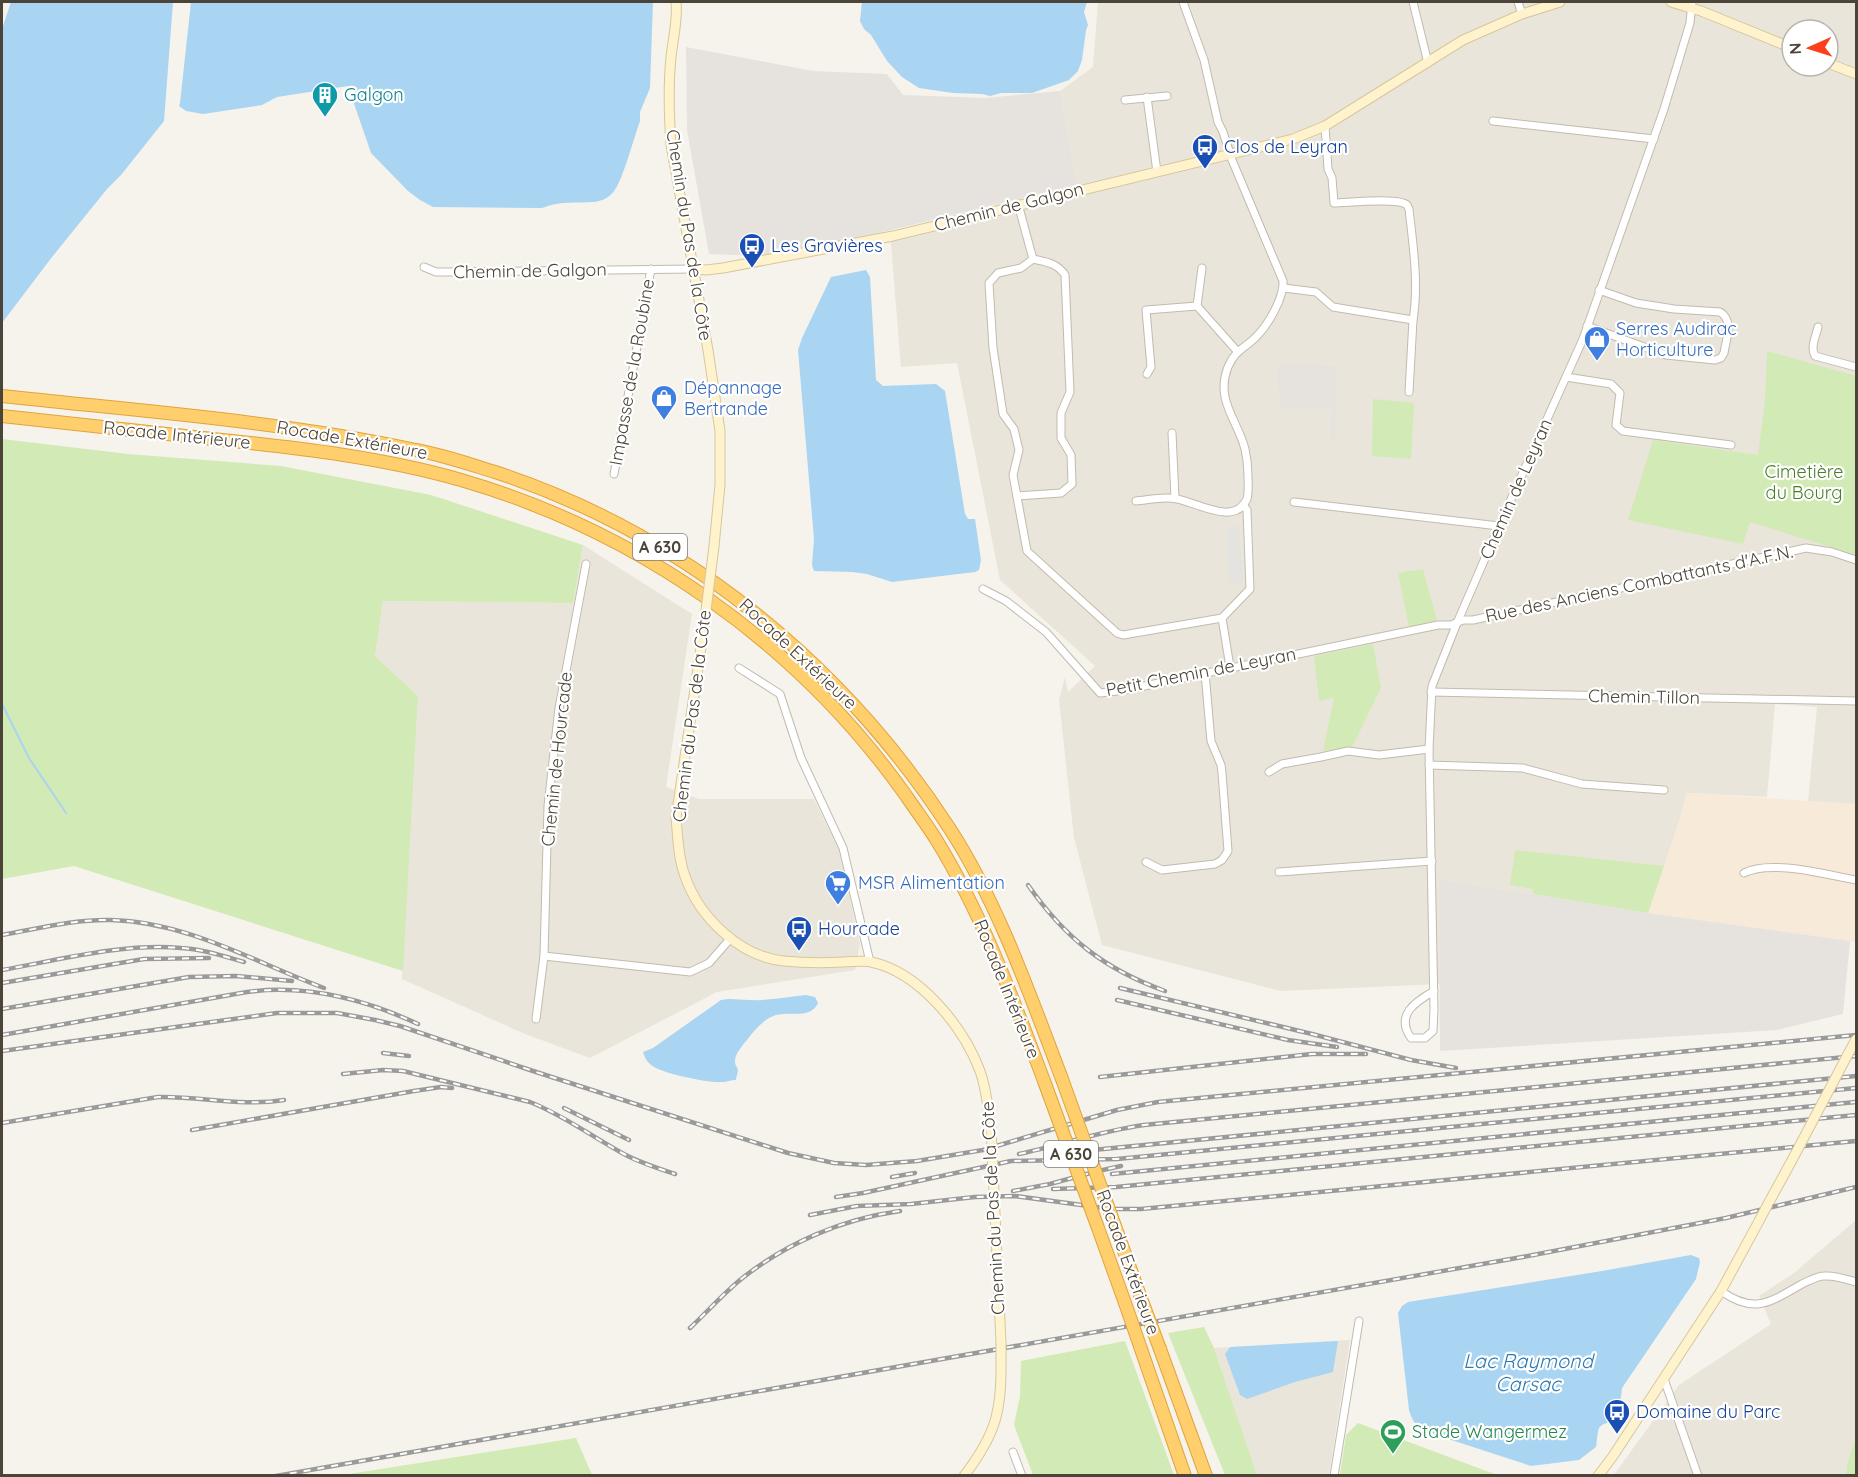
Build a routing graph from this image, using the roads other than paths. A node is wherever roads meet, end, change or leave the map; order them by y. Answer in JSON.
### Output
{"nodes":[{"id":1,"x":676,"y":2,"type":"edge"},
{"id":2,"x":681,"y":2,"type":"edge"},
{"id":3,"x":1183,"y":2,"type":"edge"},
{"id":4,"x":1413,"y":2,"type":"edge"},
{"id":5,"x":1518,"y":2,"type":"edge"},
{"id":6,"x":1560,"y":2,"type":"edge"},
{"id":7,"x":1671,"y":2,"type":"edge"},
{"id":8,"x":1692,"y":4,"type":"edge"},
{"id":9,"x":677,"y":13,"type":"junction"},
{"id":10,"x":1522,"y":14,"type":"junction"},
{"id":11,"x":1780,"y":43,"type":"edge"},
{"id":12,"x":1428,"y":63,"type":"junction"},
{"id":13,"x":1840,"y":68,"type":"edge"},
{"id":14,"x":1857,"y":74,"type":"edge"},
{"id":15,"x":1167,"y":96,"type":"dead end"},
{"id":16,"x":1147,"y":97,"type":"junction"},
{"id":17,"x":1125,"y":100,"type":"dead end"},
{"id":18,"x":1493,"y":121,"type":"dead end"},
{"id":19,"x":1325,"y":126,"type":"junction"},
{"id":20,"x":1654,"y":139,"type":"junction"},
{"id":21,"x":1230,"y":154,"type":"junction"},
{"id":22,"x":1157,"y":172,"type":"junction"},
{"id":23,"x":1018,"y":204,"type":"junction"},
{"id":24,"x":1033,"y":259,"type":"junction"},
{"id":25,"x":424,"y":267,"type":"dead end"},
{"id":26,"x":1202,"y":268,"type":"dead end"},
{"id":27,"x":651,"y":269,"type":"junction"},
{"id":28,"x":693,"y":269,"type":"junction"},
{"id":29,"x":1284,"y":288,"type":"junction"},
{"id":30,"x":1599,"y":290,"type":"junction"},
{"id":31,"x":1197,"y":306,"type":"junction"},
{"id":32,"x":1413,"y":320,"type":"junction"},
{"id":33,"x":1587,"y":326,"type":"junction"},
{"id":34,"x":1818,"y":327,"type":"dead end"},
{"id":35,"x":1237,"y":351,"type":"junction"},
{"id":36,"x":1857,"y":367,"type":"edge"},
{"id":37,"x":1147,"y":374,"type":"dead end"},
{"id":38,"x":1566,"y":377,"type":"junction"},
{"id":39,"x":1408,"y":392,"type":"dead end"},
{"id":40,"x":2,"y":396,"type":"edge"},
{"id":41,"x":2,"y":416,"type":"edge"},
{"id":42,"x":1172,"y":433,"type":"dead end"},
{"id":43,"x":1731,"y":445,"type":"dead end"},
{"id":44,"x":614,"y":474,"type":"dead end"},
{"id":45,"x":1017,"y":496,"type":"junction"},
{"id":46,"x":1175,"y":498,"type":"junction"},
{"id":47,"x":1136,"y":501,"type":"dead end"},
{"id":48,"x":1294,"y":502,"type":"dead end"},
{"id":49,"x":1243,"y":505,"type":"junction"},
{"id":50,"x":1498,"y":526,"type":"junction"},
{"id":51,"x":1857,"y":560,"type":"edge"},
{"id":52,"x":586,"y":564,"type":"dead end"},
{"id":53,"x":983,"y":589,"type":"dead end"},
{"id":54,"x":1222,"y":618,"type":"junction"},
{"id":55,"x":1457,"y":623,"type":"junction"},
{"id":56,"x":1230,"y":667,"type":"junction"},
{"id":57,"x":739,"y":668,"type":"dead end"},
{"id":58,"x":1205,"y":673,"type":"junction"},
{"id":59,"x":1431,"y":692,"type":"junction"},
{"id":60,"x":1857,"y":701,"type":"edge"},
{"id":61,"x":1429,"y":749,"type":"junction"},
{"id":62,"x":1429,"y":765,"type":"junction"},
{"id":63,"x":1269,"y":772,"type":"dead end"},
{"id":64,"x":1664,"y":790,"type":"dead end"},
{"id":65,"x":1432,"y":861,"type":"junction"},
{"id":66,"x":1146,"y":862,"type":"dead end"},
{"id":67,"x":1279,"y":872,"type":"dead end"},
{"id":68,"x":1744,"y":873,"type":"dead end"},
{"id":69,"x":1857,"y":880,"type":"edge"},
{"id":70,"x":730,"y":939,"type":"junction"},
{"id":71,"x":544,"y":956,"type":"junction"},
{"id":72,"x":870,"y":962,"type":"junction"},
{"id":73,"x":1434,"y":991,"type":"junction"},
{"id":74,"x":536,"y":1019,"type":"dead end"},
{"id":75,"x":1857,"y":1039,"type":"edge"},
{"id":76,"x":1857,"y":1282,"type":"edge"},
{"id":77,"x":1721,"y":1291,"type":"junction"},
{"id":78,"x":1359,"y":1321,"type":"dead end"},
{"id":79,"x":1664,"y":1379,"type":"junction"},
{"id":80,"x":1013,"y":1452,"type":"dead end"},
{"id":81,"x":964,"y":1476,"type":"edge"},
{"id":82,"x":1022,"y":1476,"type":"edge"},
{"id":83,"x":1185,"y":1476,"type":"edge"},
{"id":84,"x":1206,"y":1476,"type":"edge"},
{"id":85,"x":1334,"y":1476,"type":"edge"},
{"id":86,"x":1598,"y":1476,"type":"edge"},
{"id":87,"x":1698,"y":1476,"type":"edge"}],
"edges":[{"from":1,"to":9,"type":"street","name":"Chemin du Pas de la Côte"},
{"from":2,"to":9,"type":"street","name":"Chemin du Pas de la Côte"},
{"from":3,"to":21,"type":"street"},
{"from":4,"to":12,"type":"street"},
{"from":5,"to":10,"type":"street"},
{"from":6,"to":10,"type":"street","name":"Chemin de Galgon"},
{"from":7,"to":8,"type":"street"},
{"from":8,"to":11,"type":"street"},
{"from":8,"to":20,"type":"street","name":"Chemin de Leyran"},
{"from":9,"to":28,"type":"street","name":"Chemin du Pas de la Côte"},
{"from":10,"to":12,"type":"street","name":"Chemin de Galgon"},
{"from":12,"to":19,"type":"street","name":"Chemin de Galgon"},
{"from":13,"to":14,"type":"street"},
{"from":15,"to":16,"type":"street"},
{"from":16,"to":17,"type":"street"},
{"from":16,"to":22,"type":"street"},
{"from":18,"to":20,"type":"street"},
{"from":19,"to":21,"type":"street","name":"Chemin de Galgon"},
{"from":19,"to":32,"type":"street"},
{"from":20,"to":30,"type":"street","name":"Chemin de Leyran"},
{"from":21,"to":22,"type":"street","name":"Chemin de Galgon"},
{"from":21,"to":29,"type":"street"},
{"from":22,"to":23,"type":"street","name":"Chemin de Galgon"},
{"from":23,"to":24,"type":"street"},
{"from":23,"to":28,"type":"street","name":"Chemin de Galgon"},
{"from":24,"to":45,"type":"street"},
{"from":24,"to":45,"type":"street"},
{"from":25,"to":27,"type":"street","name":"Chemin de Galgon"},
{"from":26,"to":31,"type":"street"},
{"from":27,"to":28,"type":"street","name":"Chemin de Galgon"},
{"from":27,"to":44,"type":"street","name":"Impasse de la Roubine"},
{"from":28,"to":70,"type":"street","name":"Chemin du Pas de la Côte","bridge":true},
{"from":29,"to":32,"type":"street"},
{"from":29,"to":35,"type":"street"},
{"from":30,"to":33,"type":"street","name":"Chemin de Leyran"},
{"from":30,"to":33,"type":"street"},
{"from":31,"to":35,"type":"street"},
{"from":31,"to":37,"type":"street"},
{"from":32,"to":39,"type":"street"},
{"from":33,"to":38,"type":"street","name":"Chemin de Leyran"},
{"from":34,"to":36,"type":"street"},
{"from":35,"to":49,"type":"street"},
{"from":38,"to":43,"type":"street"},
{"from":38,"to":50,"type":"street","name":"Chemin de Leyran"},
{"from":40,"to":84,"type":"highway","name":"Rocade Extérieure","number":"A 630","bridge":true},
{"from":41,"to":83,"type":"highway","name":"Rocade Intérieure","number":"A 630","bridge":true},
{"from":42,"to":46,"type":"street"},
{"from":45,"to":54,"type":"street"},
{"from":46,"to":47,"type":"street"},
{"from":46,"to":49,"type":"street"},
{"from":48,"to":50,"type":"street"},
{"from":49,"to":54,"type":"street"},
{"from":50,"to":55,"type":"street","name":"Chemin de Leyran"},
{"from":51,"to":55,"type":"street","name":"Rue des Anciens Combattants d'A.F.N."},
{"from":52,"to":71,"type":"street","name":"Chemin de Hourcade"},
{"from":53,"to":58,"type":"street","name":"Petit Chemin de Leyran"},
{"from":54,"to":56,"type":"street"},
{"from":55,"to":56,"type":"street","name":"Petit Chemin de Leyran"},
{"from":55,"to":59,"type":"street","name":"Chemin de Leyran"},
{"from":56,"to":58,"type":"street","name":"Petit Chemin de Leyran"},
{"from":57,"to":72,"type":"street"},
{"from":58,"to":66,"type":"street"},
{"from":59,"to":60,"type":"street","name":"Chemin Tillon"},
{"from":59,"to":61,"type":"street","name":"Chemin de Leyran"},
{"from":61,"to":62,"type":"street","name":"Chemin de Leyran"},
{"from":61,"to":63,"type":"street"},
{"from":62,"to":64,"type":"street"},
{"from":62,"to":65,"type":"street","name":"Chemin de Leyran"},
{"from":65,"to":67,"type":"street"},
{"from":65,"to":73,"type":"street","name":"Chemin de Leyran"},
{"from":68,"to":69,"type":"street"},
{"from":70,"to":71,"type":"street"},
{"from":70,"to":72,"type":"street","name":"Chemin du Pas de la Côte"},
{"from":71,"to":74,"type":"street","name":"Chemin de Hourcade"},
{"from":72,"to":81,"type":"street","name":"Chemin du Pas de la Côte","bridge":true},
{"from":73,"to":73,"type":"street","name":"Chemin de Leyran"},
{"from":75,"to":77,"type":"street","bridge":true},
{"from":76,"to":77,"type":"street"},
{"from":77,"to":79,"type":"street"},
{"from":78,"to":85,"type":"street"},
{"from":79,"to":86,"type":"street"},
{"from":79,"to":87,"type":"street"},
{"from":80,"to":82,"type":"street"}]}
